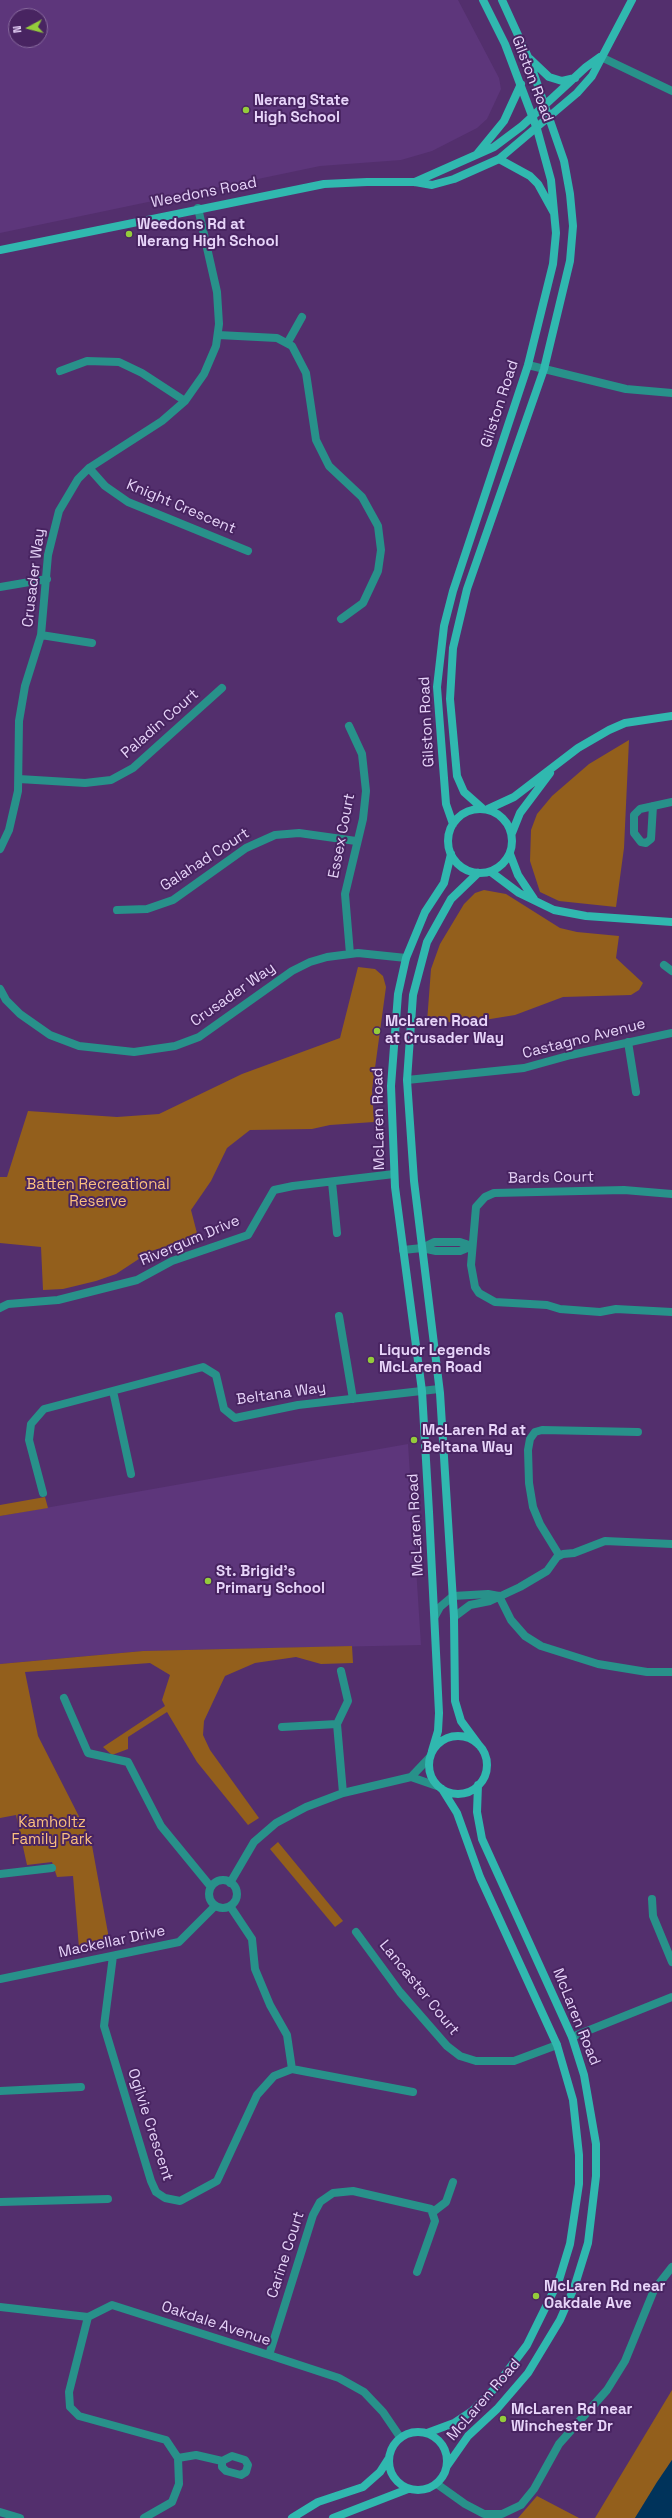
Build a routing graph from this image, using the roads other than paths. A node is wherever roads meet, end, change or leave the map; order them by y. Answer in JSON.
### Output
{"nodes":[{"id":1,"x":483,"y":0,"type":"edge"},
{"id":2,"x":502,"y":0,"type":"edge"},
{"id":3,"x":632,"y":0,"type":"edge"},
{"id":4,"x":528,"y":57,"type":"junction"},
{"id":5,"x":601,"y":57,"type":"junction"},
{"id":6,"x":575,"y":78,"type":"junction"},
{"id":7,"x":521,"y":84,"type":"junction"},
{"id":8,"x":672,"y":91,"type":"edge"},
{"id":9,"x":545,"y":105,"type":"junction"},
{"id":10,"x":532,"y":116,"type":"junction"},
{"id":11,"x":550,"y":118,"type":"junction"},
{"id":12,"x":536,"y":129,"type":"junction"},
{"id":13,"x":474,"y":158,"type":"junction"},
{"id":14,"x":499,"y":159,"type":"junction"},
{"id":15,"x":415,"y":182,"type":"junction"},
{"id":16,"x":198,"y":208,"type":"junction"},
{"id":17,"x":557,"y":218,"type":"junction"},
{"id":18,"x":0,"y":250,"type":"edge"},
{"id":19,"x":302,"y":317,"type":"dead end"},
{"id":20,"x":218,"y":335,"type":"junction"},
{"id":21,"x":288,"y":342,"type":"junction"},
{"id":22,"x":528,"y":365,"type":"junction"},
{"id":23,"x":544,"y":369,"type":"junction"},
{"id":24,"x":60,"y":372,"type":"dead end"},
{"id":25,"x":672,"y":393,"type":"edge"},
{"id":26,"x":185,"y":401,"type":"junction"},
{"id":27,"x":89,"y":468,"type":"junction"},
{"id":28,"x":248,"y":551,"type":"dead end"},
{"id":29,"x":47,"y":579,"type":"junction"},
{"id":30,"x":0,"y":587,"type":"edge"},
{"id":31,"x":342,"y":619,"type":"dead end"},
{"id":32,"x":41,"y":635,"type":"junction"},
{"id":33,"x":92,"y":643,"type":"dead end"},
{"id":34,"x":222,"y":688,"type":"dead end"},
{"id":35,"x":672,"y":716,"type":"edge"},
{"id":36,"x":348,"y":726,"type":"dead end"},
{"id":37,"x":556,"y":766,"type":"junction"},
{"id":38,"x":19,"y":779,"type":"junction"},
{"id":39,"x":672,"y":802,"type":"edge"},
{"id":40,"x":653,"y":806,"type":"dead end"},
{"id":41,"x":485,"y":809,"type":"junction"},
{"id":42,"x":453,"y":824,"type":"junction"},
{"id":43,"x":512,"y":833,"type":"junction"},
{"id":44,"x":356,"y":841,"type":"junction"},
{"id":45,"x":0,"y":849,"type":"edge"},
{"id":46,"x":451,"y":854,"type":"junction"},
{"id":47,"x":510,"y":854,"type":"junction"},
{"id":48,"x":491,"y":872,"type":"junction"},
{"id":49,"x":478,"y":874,"type":"junction"},
{"id":50,"x":535,"y":900,"type":"junction"},
{"id":51,"x":117,"y":910,"type":"dead end"},
{"id":52,"x":672,"y":922,"type":"edge"},
{"id":53,"x":350,"y":954,"type":"junction"},
{"id":54,"x":406,"y":958,"type":"junction"},
{"id":55,"x":664,"y":965,"type":"dead end"},
{"id":56,"x":672,"y":971,"type":"edge"},
{"id":57,"x":0,"y":989,"type":"edge"},
{"id":58,"x":3,"y":1002,"type":"edge"},
{"id":59,"x":672,"y":1033,"type":"edge"},
{"id":60,"x":628,"y":1042,"type":"junction"},
{"id":61,"x":407,"y":1080,"type":"junction"},
{"id":62,"x":636,"y":1092,"type":"dead end"},
{"id":63,"x":394,"y":1174,"type":"junction"},
{"id":64,"x":332,"y":1182,"type":"junction"},
{"id":65,"x":672,"y":1194,"type":"edge"},
{"id":66,"x":337,"y":1233,"type":"dead end"},
{"id":67,"x":472,"y":1246,"type":"junction"},
{"id":68,"x":422,"y":1248,"type":"junction"},
{"id":69,"x":403,"y":1250,"type":"junction"},
{"id":70,"x":0,"y":1308,"type":"edge"},
{"id":71,"x":672,"y":1312,"type":"edge"},
{"id":72,"x":339,"y":1316,"type":"dead end"},
{"id":73,"x":439,"y":1390,"type":"junction"},
{"id":74,"x":113,"y":1391,"type":"junction"},
{"id":75,"x":422,"y":1391,"type":"junction"},
{"id":76,"x":353,"y":1399,"type":"junction"},
{"id":77,"x":638,"y":1432,"type":"dead end"},
{"id":78,"x":131,"y":1474,"type":"dead end"},
{"id":79,"x":43,"y":1494,"type":"dead end"},
{"id":80,"x":672,"y":1544,"type":"edge"},
{"id":81,"x":559,"y":1555,"type":"junction"},
{"id":82,"x":453,"y":1596,"type":"junction"},
{"id":83,"x":500,"y":1596,"type":"junction"},
{"id":84,"x":435,"y":1616,"type":"junction"},
{"id":85,"x":454,"y":1616,"type":"junction"},
{"id":86,"x":341,"y":1671,"type":"dead end"},
{"id":87,"x":672,"y":1672,"type":"edge"},
{"id":88,"x":64,"y":1698,"type":"dead end"},
{"id":89,"x":337,"y":1724,"type":"junction"},
{"id":90,"x":282,"y":1727,"type":"dead end"},
{"id":91,"x":478,"y":1744,"type":"junction"},
{"id":92,"x":431,"y":1754,"type":"junction"},
{"id":93,"x":411,"y":1777,"type":"junction"},
{"id":94,"x":478,"y":1785,"type":"junction"},
{"id":95,"x":440,"y":1788,"type":"junction"},
{"id":96,"x":343,"y":1793,"type":"junction"},
{"id":97,"x":52,"y":1868,"type":"dead end"},
{"id":98,"x":0,"y":1874,"type":"edge"},
{"id":99,"x":230,"y":1883,"type":"junction"},
{"id":100,"x":211,"y":1887,"type":"junction"},
{"id":101,"x":652,"y":1900,"type":"dead end"},
{"id":102,"x":215,"y":1906,"type":"junction"},
{"id":103,"x":230,"y":1906,"type":"junction"},
{"id":104,"x":356,"y":1932,"type":"dead end"},
{"id":105,"x":112,"y":1956,"type":"junction"},
{"id":106,"x":672,"y":1962,"type":"edge"},
{"id":107,"x":0,"y":1979,"type":"edge"},
{"id":108,"x":672,"y":1997,"type":"edge"},
{"id":109,"x":572,"y":2037,"type":"junction"},
{"id":110,"x":557,"y":2045,"type":"junction"},
{"id":111,"x":292,"y":2069,"type":"junction"},
{"id":112,"x":81,"y":2087,"type":"dead end"},
{"id":113,"x":0,"y":2091,"type":"edge"},
{"id":114,"x":413,"y":2092,"type":"dead end"},
{"id":115,"x":453,"y":2182,"type":"dead end"},
{"id":116,"x":108,"y":2199,"type":"dead end"},
{"id":117,"x":0,"y":2202,"type":"edge"},
{"id":118,"x":434,"y":2212,"type":"junction"},
{"id":119,"x":672,"y":2267,"type":"edge"},
{"id":120,"x":417,"y":2272,"type":"dead end"},
{"id":121,"x":0,"y":2307,"type":"edge"},
{"id":122,"x":88,"y":2317,"type":"junction"},
{"id":123,"x":269,"y":2355,"type":"junction"},
{"id":124,"x":427,"y":2433,"type":"junction"},
{"id":125,"x":400,"y":2437,"type":"junction"},
{"id":126,"x":178,"y":2458,"type":"junction"},
{"id":127,"x":388,"y":2458,"type":"junction"},
{"id":128,"x":222,"y":2460,"type":"dead end"},
{"id":129,"x":447,"y":2466,"type":"junction"},
{"id":130,"x":437,"y":2484,"type":"junction"},
{"id":131,"x":408,"y":2489,"type":"junction"},
{"id":132,"x":0,"y":2512,"type":"edge"},
{"id":133,"x":502,"y":2516,"type":"edge"},
{"id":134,"x":20,"y":2518,"type":"edge"},
{"id":135,"x":144,"y":2518,"type":"edge"},
{"id":136,"x":292,"y":2518,"type":"edge"},
{"id":137,"x":333,"y":2518,"type":"edge"}],
"edges":[{"from":1,"to":7,"type":"main road","name":"Gilston Road"},
{"from":2,"to":4,"type":"main road","name":"Gilston Road"},
{"from":3,"to":5,"type":"main road","name":"Weedons Road"},
{"from":4,"to":6,"type":"main road"},
{"from":4,"to":9,"type":"main road","name":"Gilston Road"},
{"from":5,"to":6,"type":"main road","name":"Weedons Road"},
{"from":5,"to":8,"type":"street"},
{"from":5,"to":11,"type":"main road","name":"Weedons Road"},
{"from":6,"to":9,"type":"main road","name":"Weedons Road"},
{"from":7,"to":10,"type":"main road","name":"Gilston Road"},
{"from":7,"to":13,"type":"main road"},
{"from":9,"to":10,"type":"main road","name":"Weedons Road"},
{"from":9,"to":11,"type":"main road","name":"Gilston Road"},
{"from":10,"to":12,"type":"main road","name":"Gilston Road"},
{"from":10,"to":13,"type":"main road","name":"Weedons Road"},
{"from":11,"to":12,"type":"main road","name":"Weedons Road"},
{"from":11,"to":23,"type":"main road","name":"Gilston Road"},
{"from":12,"to":14,"type":"main road","name":"Weedons Road"},
{"from":12,"to":17,"type":"main road","name":"Gilston Road"},
{"from":13,"to":15,"type":"main road","name":"Weedons Road"},
{"from":14,"to":15,"type":"main road","name":"Weedons Road"},
{"from":14,"to":17,"type":"main road"},
{"from":15,"to":16,"type":"main road","name":"Weedons Road"},
{"from":16,"to":18,"type":"main road","name":"Weedons Road"},
{"from":16,"to":20,"type":"street","name":"Crusader Way"},
{"from":17,"to":22,"type":"main road","name":"Gilston Road"},
{"from":19,"to":21,"type":"street"},
{"from":20,"to":21,"type":"street"},
{"from":20,"to":26,"type":"street","name":"Crusader Way"},
{"from":21,"to":31,"type":"street"},
{"from":22,"to":23,"type":"street"},
{"from":22,"to":42,"type":"main road","name":"Gilston Road"},
{"from":23,"to":25,"type":"street"},
{"from":23,"to":41,"type":"main road","name":"Gilston Road"},
{"from":24,"to":26,"type":"street"},
{"from":26,"to":27,"type":"street","name":"Crusader Way"},
{"from":27,"to":28,"type":"street","name":"Knight Crescent"},
{"from":27,"to":29,"type":"street","name":"Crusader Way"},
{"from":29,"to":30,"type":"street"},
{"from":29,"to":32,"type":"street","name":"Crusader Way"},
{"from":32,"to":33,"type":"street"},
{"from":32,"to":38,"type":"street","name":"Crusader Way"},
{"from":34,"to":38,"type":"street","name":"Paladin Court"},
{"from":35,"to":37,"type":"main road"},
{"from":36,"to":44,"type":"street","name":"Essex Court"},
{"from":37,"to":41,"type":"main road"},
{"from":37,"to":43,"type":"main road"},
{"from":38,"to":45,"type":"street","name":"Crusader Way"},
{"from":39,"to":40,"type":"street"},
{"from":41,"to":42,"type":"main road"},
{"from":41,"to":43,"type":"main road"},
{"from":42,"to":46,"type":"main road"},
{"from":43,"to":47,"type":"main road"},
{"from":44,"to":51,"type":"street","name":"Galahad Court"},
{"from":44,"to":53,"type":"street","name":"Essex Court"},
{"from":46,"to":49,"type":"main road"},
{"from":46,"to":54,"type":"main road","name":"McLaren Road"},
{"from":47,"to":48,"type":"main road"},
{"from":47,"to":50,"type":"main road"},
{"from":48,"to":49,"type":"main road"},
{"from":48,"to":50,"type":"main road"},
{"from":49,"to":61,"type":"main road","name":"McLaren Road"},
{"from":50,"to":52,"type":"main road"},
{"from":53,"to":54,"type":"street","name":"Crusader Way"},
{"from":53,"to":58,"type":"street","name":"Crusader Way"},
{"from":54,"to":63,"type":"main road","name":"McLaren Road"},
{"from":55,"to":56,"type":"street"},
{"from":57,"to":58,"type":"street","name":"Crusader Way"},
{"from":59,"to":60,"type":"street","name":"Castagno Avenue"},
{"from":60,"to":61,"type":"street","name":"Castagno Avenue"},
{"from":60,"to":62,"type":"street"},
{"from":61,"to":68,"type":"main road","name":"McLaren Road"},
{"from":63,"to":64,"type":"street","name":"Rivergum Drive"},
{"from":63,"to":69,"type":"main road","name":"McLaren Road"},
{"from":64,"to":66,"type":"street"},
{"from":64,"to":70,"type":"street","name":"Rivergum Drive"},
{"from":65,"to":67,"type":"street","name":"Bards Court"},
{"from":67,"to":68,"type":"street"},
{"from":67,"to":71,"type":"street","name":"Bards Court"},
{"from":68,"to":69,"type":"street"},
{"from":68,"to":73,"type":"main road","name":"McLaren Road"},
{"from":69,"to":75,"type":"main road","name":"McLaren Road"},
{"from":72,"to":76,"type":"street"},
{"from":73,"to":75,"type":"street","name":"Beltana Way"},
{"from":73,"to":82,"type":"main road","name":"McLaren Road"},
{"from":74,"to":76,"type":"street","name":"Beltana Way"},
{"from":74,"to":78,"type":"street"},
{"from":74,"to":79,"type":"street","name":"Beltana Way"},
{"from":75,"to":76,"type":"street","name":"Beltana Way"},
{"from":75,"to":84,"type":"main road","name":"McLaren Road"},
{"from":77,"to":81,"type":"street"},
{"from":80,"to":81,"type":"street"},
{"from":81,"to":83,"type":"street"},
{"from":82,"to":83,"type":"street"},
{"from":82,"to":84,"type":"street"},
{"from":82,"to":85,"type":"main road","name":"McLaren Road"},
{"from":83,"to":85,"type":"street"},
{"from":83,"to":87,"type":"street"},
{"from":84,"to":92,"type":"main road","name":"McLaren Road"},
{"from":85,"to":91,"type":"main road","name":"McLaren Road"},
{"from":86,"to":89,"type":"street"},
{"from":88,"to":100,"type":"street"},
{"from":89,"to":90,"type":"street"},
{"from":89,"to":96,"type":"street"},
{"from":91,"to":92,"type":"main road"},
{"from":91,"to":94,"type":"main road"},
{"from":92,"to":93,"type":"street"},
{"from":92,"to":95,"type":"main road"},
{"from":93,"to":95,"type":"street"},
{"from":93,"to":96,"type":"street"},
{"from":94,"to":95,"type":"main road"},
{"from":94,"to":109,"type":"main road","name":"McLaren Road"},
{"from":95,"to":110,"type":"main road","name":"McLaren Road"},
{"from":96,"to":99,"type":"street"},
{"from":97,"to":98,"type":"street"},
{"from":99,"to":100,"type":"street"},
{"from":99,"to":103,"type":"street"},
{"from":100,"to":102,"type":"street"},
{"from":101,"to":106,"type":"street"},
{"from":102,"to":103,"type":"street"},
{"from":102,"to":105,"type":"street","name":"Mackellar Drive"},
{"from":103,"to":111,"type":"street"},
{"from":104,"to":110,"type":"street","name":"Lancaster Court"},
{"from":105,"to":107,"type":"street","name":"Mackellar Drive"},
{"from":105,"to":111,"type":"street","name":"Ogilvie Crescent"},
{"from":108,"to":109,"type":"street"},
{"from":109,"to":129,"type":"main road","name":"McLaren Road"},
{"from":110,"to":124,"type":"main road","name":"McLaren Road"},
{"from":111,"to":114,"type":"street"},
{"from":112,"to":113,"type":"street"},
{"from":115,"to":118,"type":"street"},
{"from":116,"to":117,"type":"street"},
{"from":118,"to":120,"type":"street"},
{"from":118,"to":123,"type":"street","name":"Carine Court"},
{"from":119,"to":133,"type":"street"},
{"from":121,"to":122,"type":"street"},
{"from":122,"to":123,"type":"street","name":"Oakdale Avenue"},
{"from":122,"to":126,"type":"street"},
{"from":123,"to":125,"type":"street","name":"Oakdale Avenue"},
{"from":124,"to":125,"type":"main road"},
{"from":124,"to":129,"type":"main road"},
{"from":125,"to":127,"type":"main road"},
{"from":126,"to":128,"type":"street"},
{"from":126,"to":135,"type":"street"},
{"from":127,"to":131,"type":"main road"},
{"from":127,"to":136,"type":"main road"},
{"from":129,"to":130,"type":"main road"},
{"from":130,"to":131,"type":"main road"},
{"from":130,"to":133,"type":"street"},
{"from":131,"to":137,"type":"main road"},
{"from":132,"to":134,"type":"street"}]}
